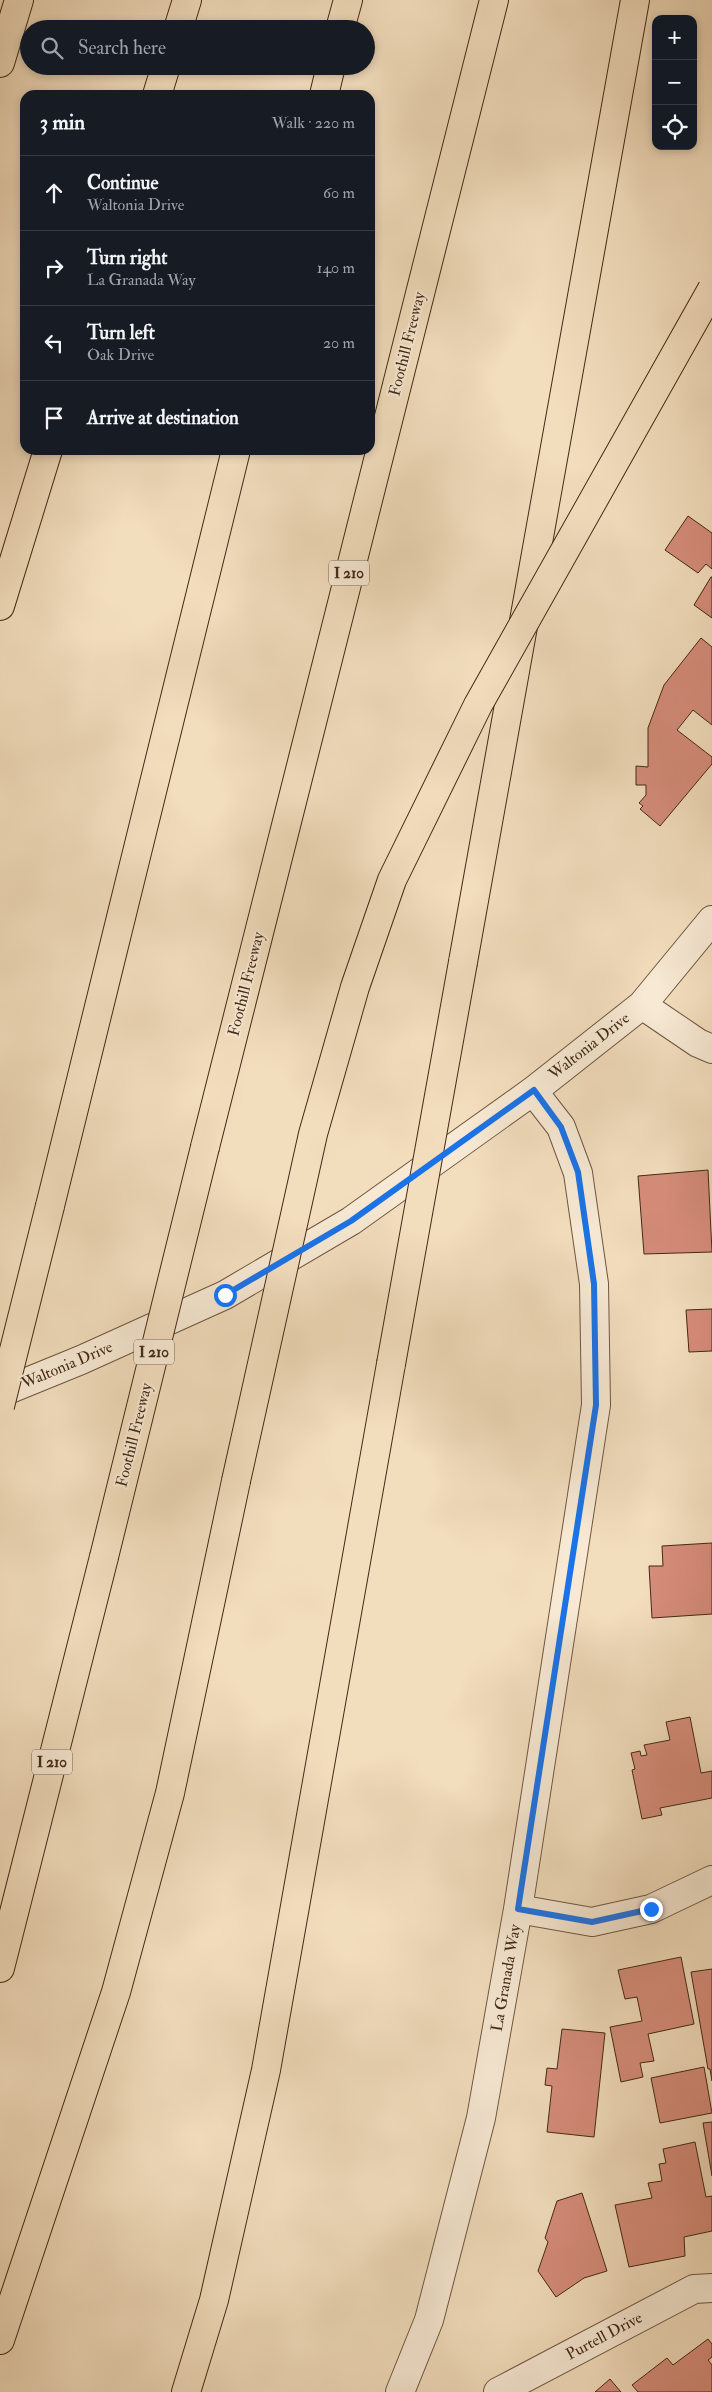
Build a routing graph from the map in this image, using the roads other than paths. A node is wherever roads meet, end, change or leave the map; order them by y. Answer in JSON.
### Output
{"nodes":[{"id":1,"x":19,"y":0,"type":"edge"},
{"id":2,"x":187,"y":0,"type":"edge"},
{"id":3,"x":348,"y":0,"type":"edge"},
{"id":4,"x":494,"y":0,"type":"edge"},
{"id":5,"x":635,"y":0,"type":"edge"},
{"id":6,"x":181,"y":20,"type":"edge"},
{"id":7,"x":342,"y":20,"type":"edge"},
{"id":8,"x":0,"y":63,"type":"edge"},
{"id":9,"x":163,"y":75,"type":"edge"},
{"id":10,"x":329,"y":75,"type":"edge"},
{"id":11,"x":159,"y":90,"type":"edge"},
{"id":12,"x":325,"y":90,"type":"edge"},
{"id":13,"x":712,"y":289,"type":"edge"},
{"id":14,"x":46,"y":455,"type":"edge"},
{"id":15,"x":235,"y":455,"type":"edge"},
{"id":16,"x":0,"y":606,"type":"edge"},
{"id":17,"x":712,"y":920,"type":"edge"},
{"id":18,"x":642,"y":1005,"type":"junction"},
{"id":19,"x":712,"y":1049,"type":"edge"},
{"id":20,"x":534,"y":1090,"type":"junction"},
{"id":21,"x":0,"y":1393,"type":"edge"},
{"id":22,"x":0,"y":1406,"type":"edge"},
{"id":23,"x":712,"y":1880,"type":"edge"},
{"id":24,"x":518,"y":1909,"type":"junction"},
{"id":25,"x":0,"y":1968,"type":"edge"},
{"id":26,"x":712,"y":2288,"type":"edge"},
{"id":27,"x":0,"y":2340,"type":"edge"},
{"id":28,"x":409,"y":2388,"type":"edge"},
{"id":29,"x":186,"y":2392,"type":"edge"},
{"id":30,"x":498,"y":2392,"type":"edge"}],
"edges":[{"from":1,"to":8,"type":"highway"},
{"from":2,"to":6,"type":"highway"},
{"from":3,"to":7,"type":"highway"},
{"from":4,"to":25,"type":"highway","name":"Foothill Freeway","number":"I 210","bridge":true},
{"from":5,"to":29,"type":"highway","bridge":true},
{"from":9,"to":11,"type":"highway"},
{"from":10,"to":12,"type":"highway"},
{"from":13,"to":27,"type":"highway","bridge":true},
{"from":14,"to":16,"type":"highway"},
{"from":15,"to":22,"type":"highway","bridge":true},
{"from":17,"to":18,"type":"street","name":"Waltonia Drive"},
{"from":18,"to":19,"type":"street"},
{"from":18,"to":20,"type":"street","name":"Waltonia Drive"},
{"from":20,"to":21,"type":"street","name":"Waltonia Drive"},
{"from":20,"to":24,"type":"street","name":"La Granada Way"},
{"from":23,"to":24,"type":"street"},
{"from":24,"to":28,"type":"street","name":"La Granada Way"},
{"from":26,"to":30,"type":"street","name":"Purtell Drive"}]}
